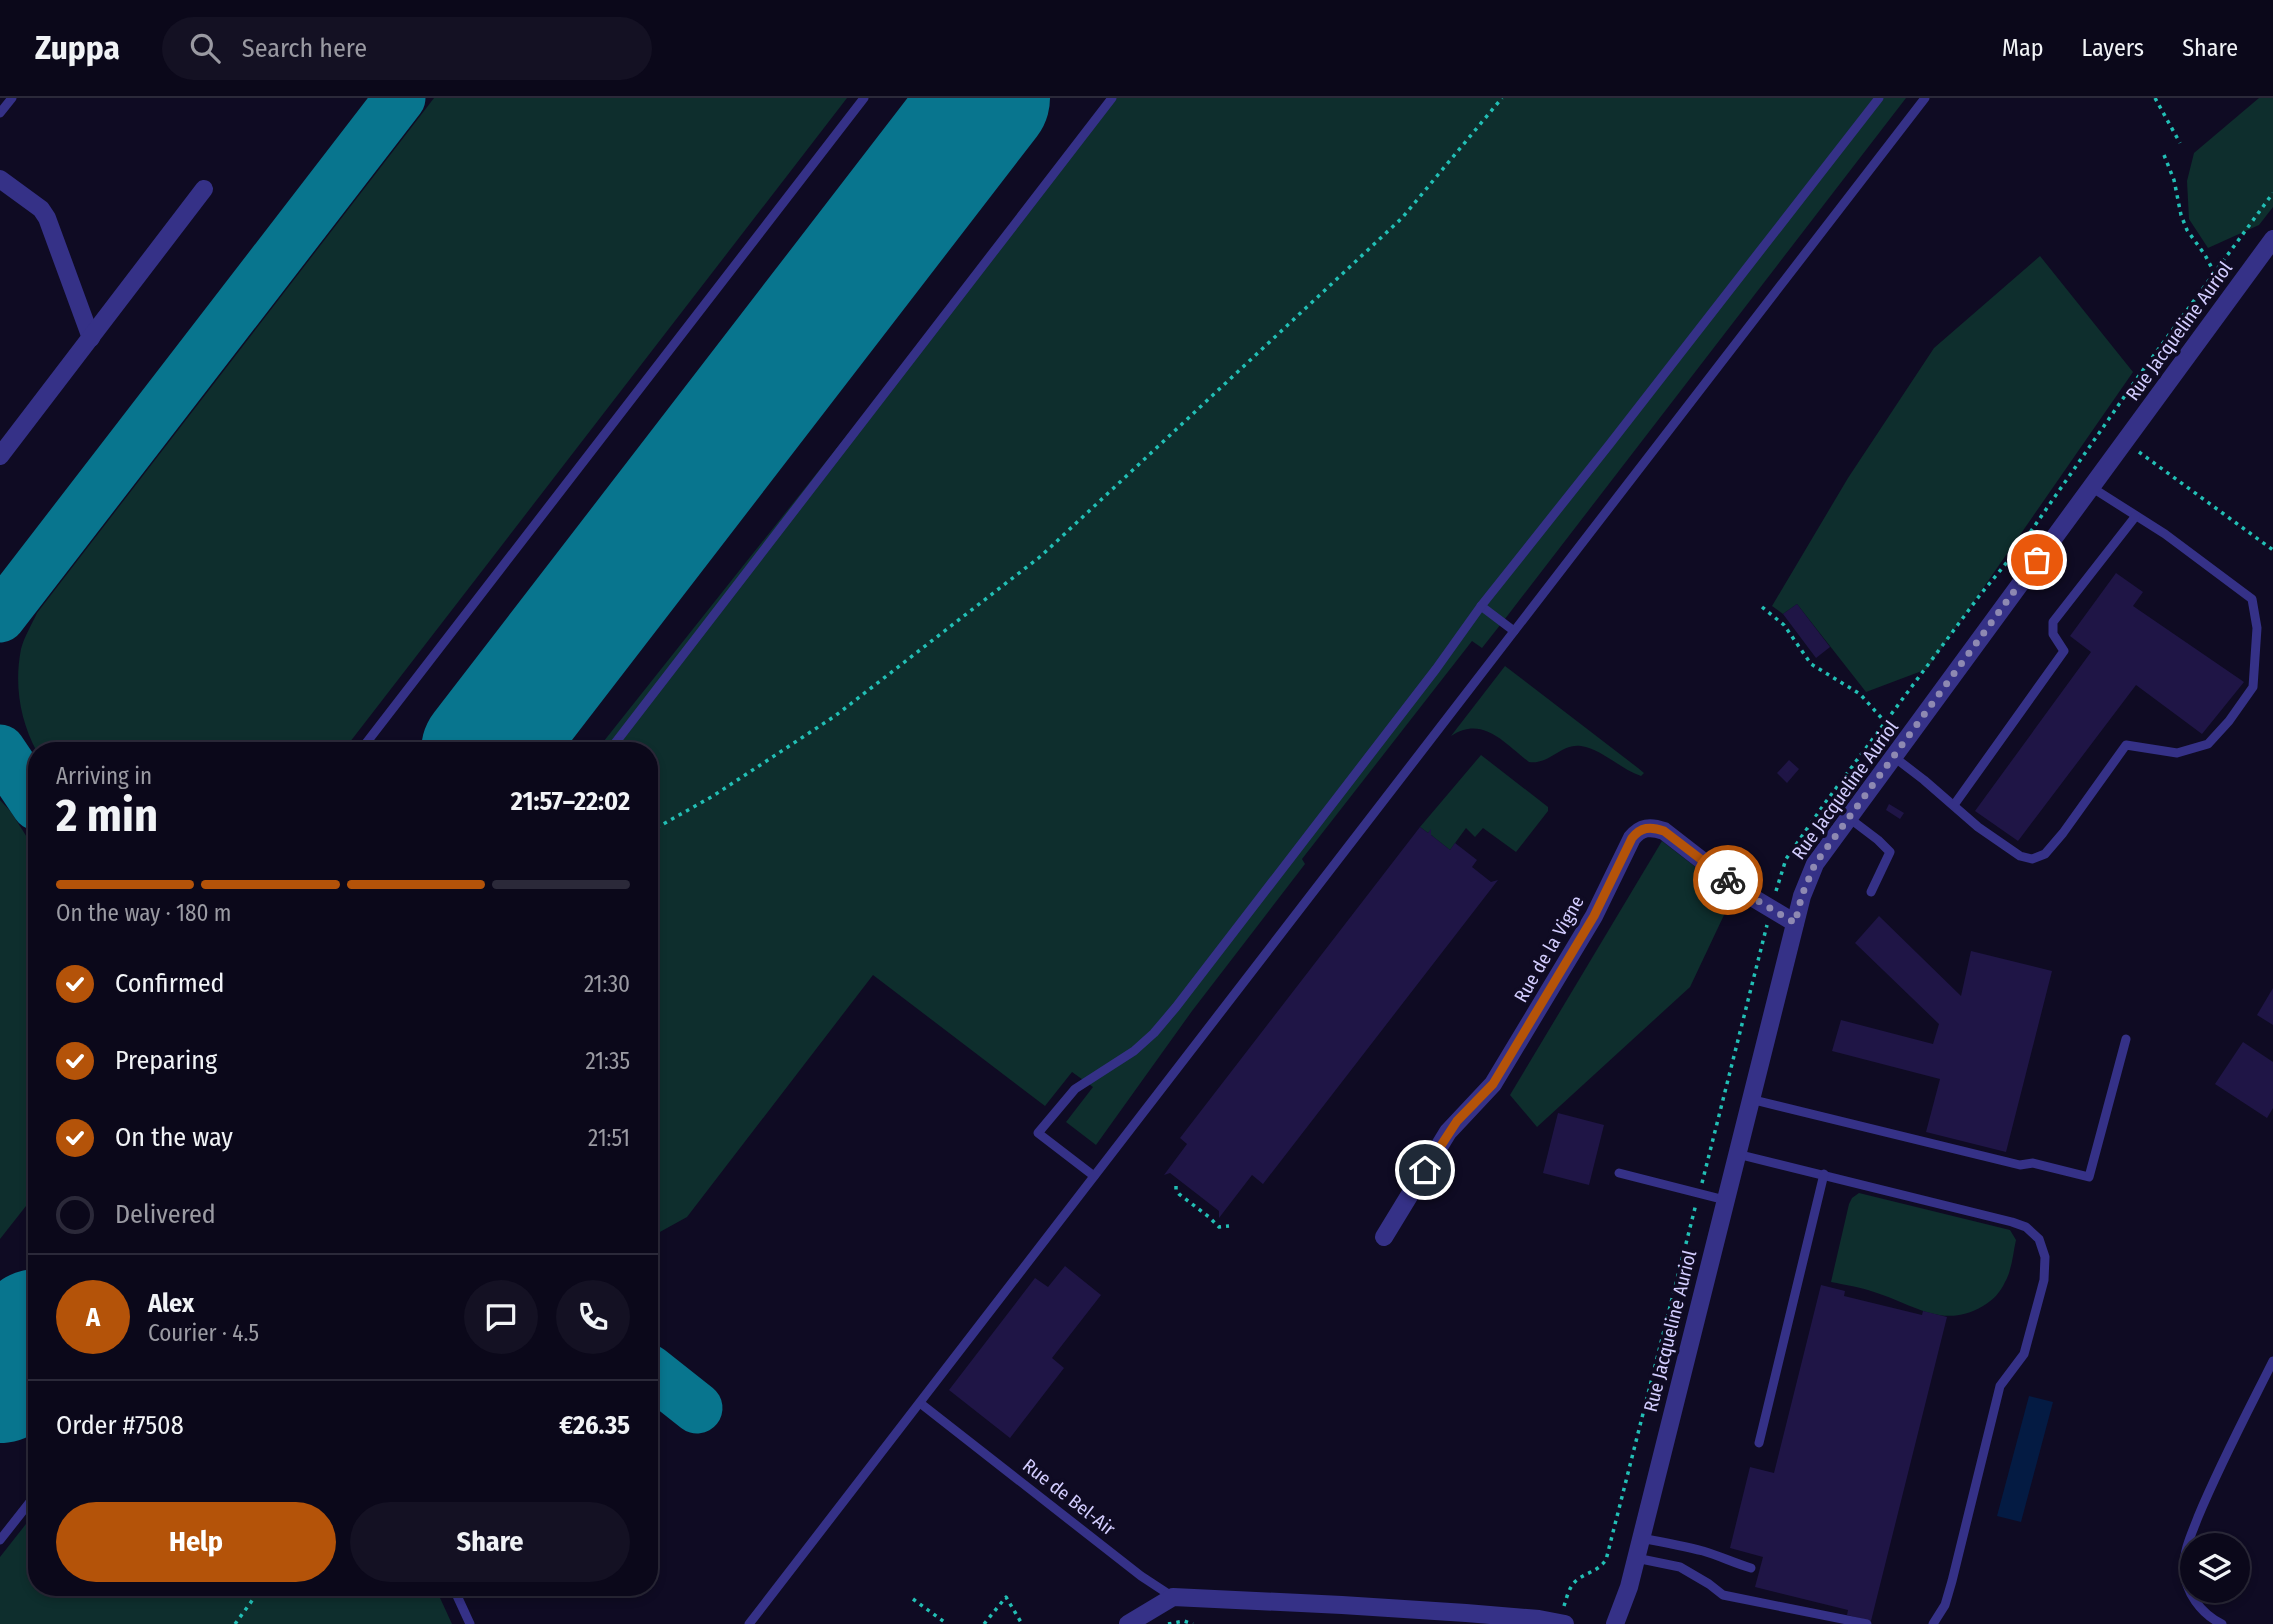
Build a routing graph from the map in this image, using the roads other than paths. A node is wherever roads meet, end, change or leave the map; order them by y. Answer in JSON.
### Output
{"nodes":[{"id":1,"x":12,"y":98,"type":"edge"},
{"id":2,"x":864,"y":98,"type":"edge"},
{"id":3,"x":1112,"y":98,"type":"edge"},
{"id":4,"x":1879,"y":98,"type":"edge"},
{"id":5,"x":1926,"y":98,"type":"edge"},
{"id":6,"x":0,"y":113,"type":"edge"},
{"id":7,"x":0,"y":179,"type":"edge"},
{"id":8,"x":204,"y":188,"type":"dead end"},
{"id":9,"x":2273,"y":239,"type":"edge"},
{"id":10,"x":91,"y":338,"type":"junction"},
{"id":11,"x":0,"y":456,"type":"edge"},
{"id":12,"x":2091,"y":487,"type":"junction"},
{"id":13,"x":2135,"y":517,"type":"junction"},
{"id":14,"x":1481,"y":606,"type":"junction"},
{"id":15,"x":1514,"y":631,"type":"junction"},
{"id":16,"x":367,"y":742,"type":"edge"},
{"id":17,"x":616,"y":742,"type":"edge"},
{"id":18,"x":1894,"y":757,"type":"junction"},
{"id":19,"x":1954,"y":805,"type":"junction"},
{"id":20,"x":1849,"y":818,"type":"junction"},
{"id":21,"x":1871,"y":892,"type":"dead end"},
{"id":22,"x":1795,"y":923,"type":"junction"},
{"id":23,"x":2126,"y":1040,"type":"dead end"},
{"id":24,"x":1750,"y":1099,"type":"junction"},
{"id":25,"x":1737,"y":1154,"type":"junction"},
{"id":26,"x":1619,"y":1173,"type":"dead end"},
{"id":27,"x":1824,"y":1174,"type":"junction"},
{"id":28,"x":1094,"y":1176,"type":"junction"},
{"id":29,"x":1725,"y":1200,"type":"junction"},
{"id":30,"x":1384,"y":1237,"type":"dead end"},
{"id":31,"x":2273,"y":1361,"type":"edge"},
{"id":32,"x":920,"y":1403,"type":"junction"},
{"id":33,"x":1759,"y":1443,"type":"dead end"},
{"id":34,"x":28,"y":1504,"type":"edge"},
{"id":35,"x":1641,"y":1538,"type":"junction"},
{"id":36,"x":0,"y":1540,"type":"edge"},
{"id":37,"x":1636,"y":1558,"type":"junction"},
{"id":38,"x":1751,"y":1568,"type":"dead end"},
{"id":39,"x":457,"y":1596,"type":"edge"},
{"id":40,"x":1173,"y":1597,"type":"junction"},
{"id":41,"x":470,"y":1624,"type":"edge"},
{"id":42,"x":749,"y":1624,"type":"edge"},
{"id":43,"x":1128,"y":1624,"type":"edge"},
{"id":44,"x":1565,"y":1624,"type":"edge"},
{"id":45,"x":1615,"y":1624,"type":"edge"},
{"id":46,"x":1867,"y":1624,"type":"edge"},
{"id":47,"x":1933,"y":1624,"type":"edge"},
{"id":48,"x":2222,"y":1624,"type":"edge"}],
"edges":[{"from":1,"to":6,"type":"lane"},
{"from":2,"to":16,"type":"lane"},
{"from":3,"to":17,"type":"lane"},
{"from":4,"to":14,"type":"lane"},
{"from":5,"to":15,"type":"lane"},
{"from":7,"to":10,"type":"street"},
{"from":8,"to":10,"type":"street"},
{"from":9,"to":12,"type":"street","name":"Rue Jacqueline Auriol"},
{"from":10,"to":11,"type":"street"},
{"from":12,"to":13,"type":"lane"},
{"from":12,"to":18,"type":"street","name":"Rue Jacqueline Auriol"},
{"from":13,"to":19,"type":"lane"},
{"from":13,"to":19,"type":"lane"},
{"from":14,"to":15,"type":"lane"},
{"from":14,"to":28,"type":"lane"},
{"from":15,"to":28,"type":"lane"},
{"from":18,"to":19,"type":"lane"},
{"from":18,"to":20,"type":"street","name":"Rue Jacqueline Auriol"},
{"from":20,"to":21,"type":"lane"},
{"from":20,"to":22,"type":"street","name":"Rue Jacqueline Auriol"},
{"from":22,"to":24,"type":"street","name":"Rue Jacqueline Auriol"},
{"from":22,"to":30,"type":"street","name":"Rue de la Vigne"},
{"from":23,"to":24,"type":"lane"},
{"from":24,"to":25,"type":"street","name":"Rue Jacqueline Auriol"},
{"from":25,"to":27,"type":"lane"},
{"from":25,"to":29,"type":"street","name":"Rue Jacqueline Auriol"},
{"from":26,"to":29,"type":"lane"},
{"from":27,"to":33,"type":"lane"},
{"from":27,"to":47,"type":"lane"},
{"from":28,"to":32,"type":"lane"},
{"from":29,"to":35,"type":"street","name":"Rue Jacqueline Auriol"},
{"from":31,"to":48,"type":"lane"},
{"from":32,"to":40,"type":"lane","name":"Rue de Bel-Air"},
{"from":32,"to":42,"type":"lane"},
{"from":34,"to":36,"type":"lane"},
{"from":35,"to":37,"type":"street","name":"Rue Jacqueline Auriol"},
{"from":35,"to":38,"type":"lane"},
{"from":37,"to":45,"type":"street","name":"Rue Jacqueline Auriol"},
{"from":37,"to":46,"type":"lane"},
{"from":39,"to":41,"type":"lane"},
{"from":40,"to":43,"type":"street"},
{"from":40,"to":44,"type":"street"}]}
